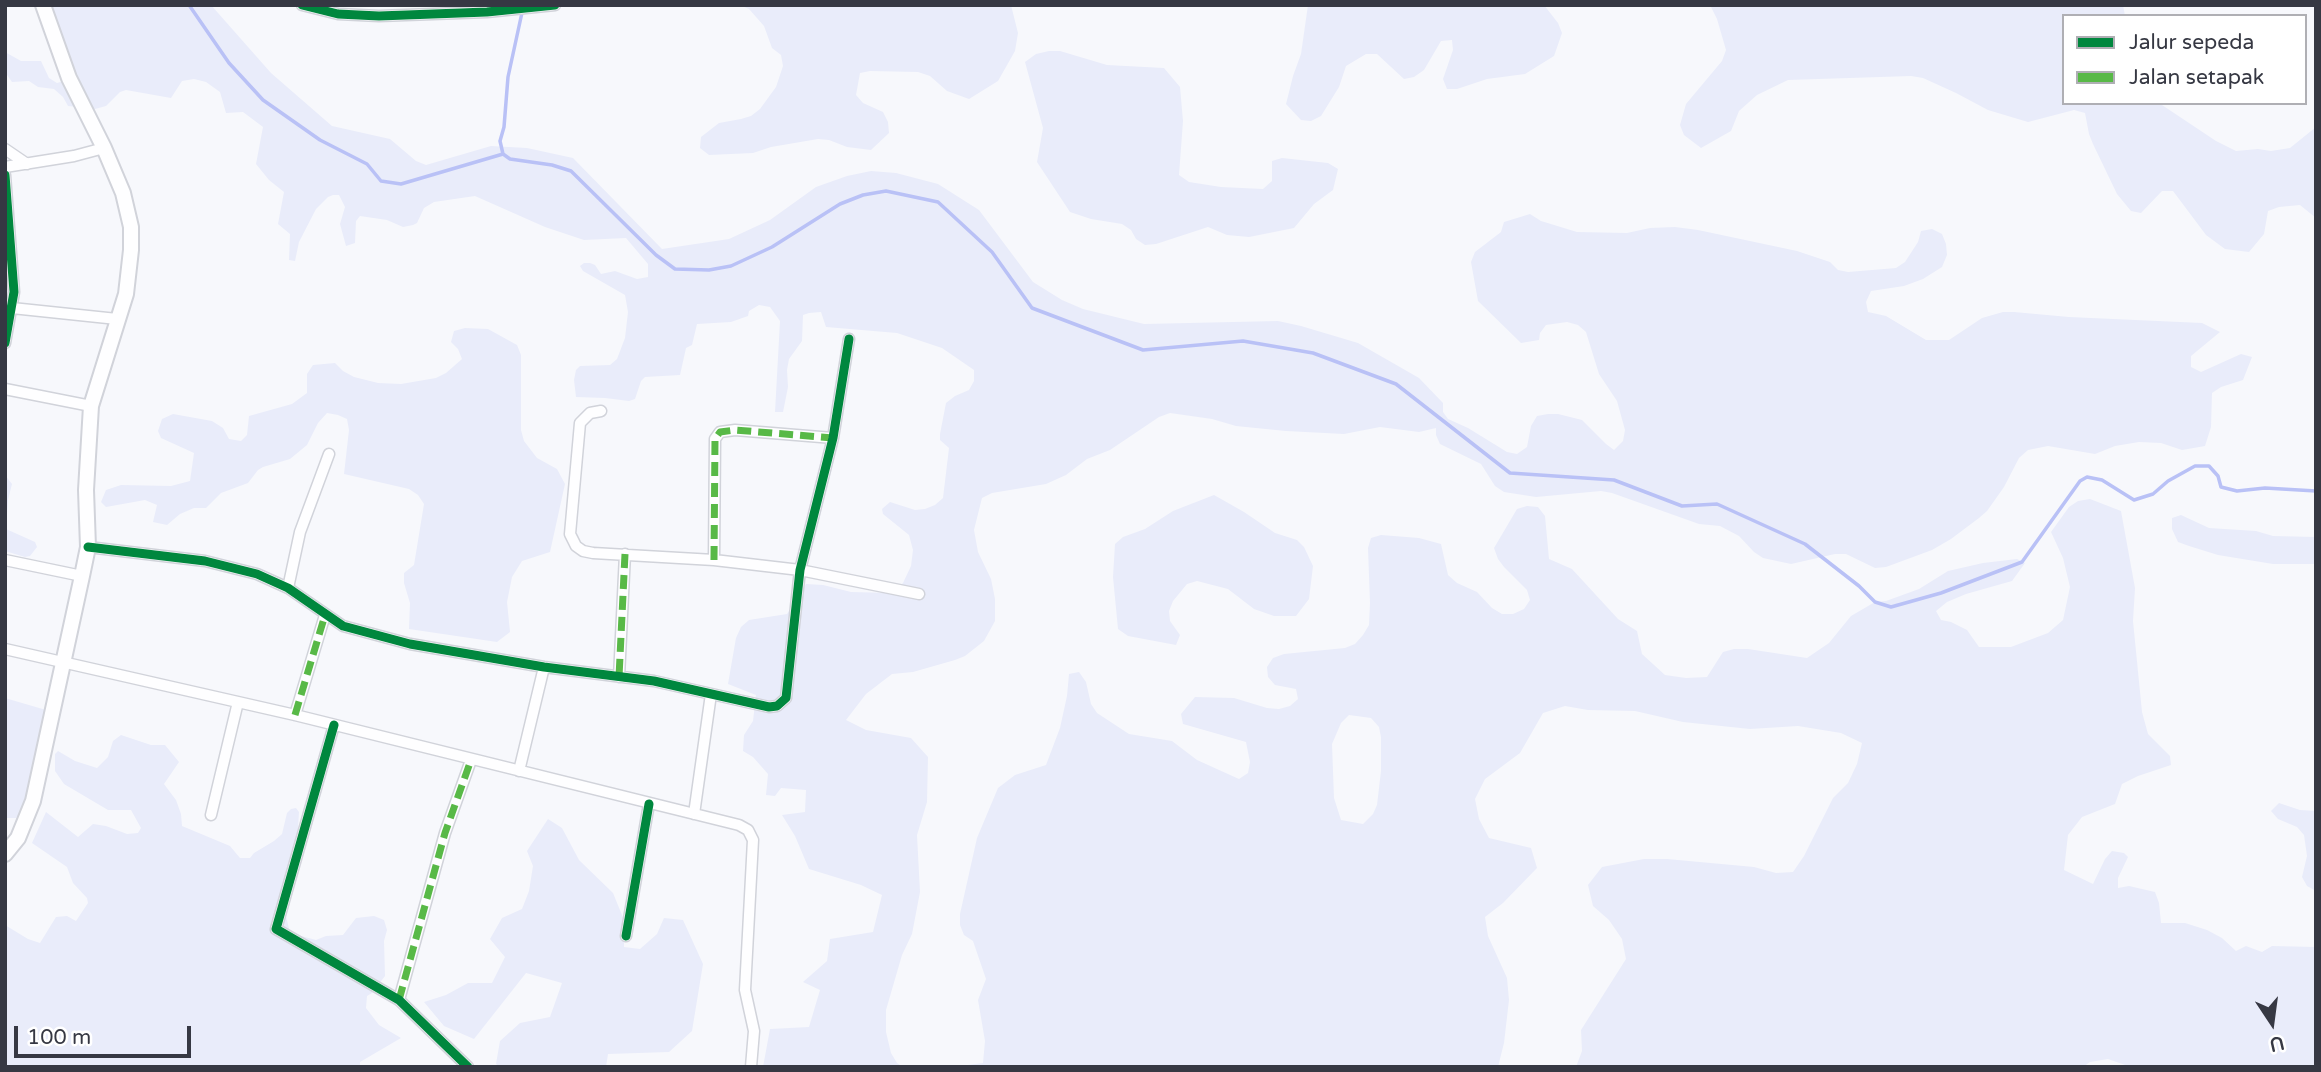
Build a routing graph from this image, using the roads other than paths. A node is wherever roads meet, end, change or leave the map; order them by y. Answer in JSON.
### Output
{"nodes":[{"id":1,"x":43,"y":5,"type":"edge"},
{"id":2,"x":302,"y":5,"type":"edge"},
{"id":3,"x":555,"y":5,"type":"edge"},
{"id":4,"x":104,"y":148,"type":"junction"},
{"id":5,"x":5,"y":149,"type":"edge"},
{"id":6,"x":27,"y":164,"type":"junction"},
{"id":7,"x":5,"y":167,"type":"edge"},
{"id":8,"x":5,"y":175,"type":"edge"},
{"id":9,"x":12,"y":308,"type":"junction"},
{"id":10,"x":117,"y":318,"type":"junction"},
{"id":11,"x":849,"y":340,"type":"dead end"},
{"id":12,"x":5,"y":342,"type":"edge"},
{"id":13,"x":5,"y":389,"type":"edge"},
{"id":14,"x":91,"y":406,"type":"junction"},
{"id":15,"x":601,"y":411,"type":"dead end"},
{"id":16,"x":833,"y":438,"type":"junction"},
{"id":17,"x":329,"y":454,"type":"dead end"},
{"id":18,"x":88,"y":547,"type":"junction"},
{"id":19,"x":625,"y":554,"type":"junction"},
{"id":20,"x":714,"y":559,"type":"junction"},
{"id":21,"x":5,"y":560,"type":"edge"},
{"id":22,"x":800,"y":570,"type":"junction"},
{"id":23,"x":82,"y":576,"type":"junction"},
{"id":24,"x":288,"y":588,"type":"junction"},
{"id":25,"x":919,"y":594,"type":"dead end"},
{"id":26,"x":325,"y":615,"type":"junction"},
{"id":27,"x":5,"y":649,"type":"edge"},
{"id":28,"x":63,"y":662,"type":"junction"},
{"id":29,"x":544,"y":667,"type":"junction"},
{"id":30,"x":619,"y":677,"type":"junction"},
{"id":31,"x":711,"y":694,"type":"junction"},
{"id":32,"x":238,"y":702,"type":"junction"},
{"id":33,"x":295,"y":715,"type":"junction"},
{"id":34,"x":334,"y":725,"type":"junction"},
{"id":35,"x":471,"y":760,"type":"junction"},
{"id":36,"x":519,"y":771,"type":"junction"},
{"id":37,"x":649,"y":803,"type":"junction"},
{"id":38,"x":694,"y":814,"type":"junction"},
{"id":39,"x":211,"y":815,"type":"dead end"},
{"id":40,"x":5,"y":854,"type":"edge"},
{"id":41,"x":626,"y":936,"type":"dead end"},
{"id":42,"x":398,"y":1000,"type":"junction"},
{"id":43,"x":468,"y":1067,"type":"edge"},
{"id":44,"x":751,"y":1067,"type":"edge"}],
"edges":[{"from":1,"to":4,"type":"main road"},
{"from":2,"to":3,"type":"street"},
{"from":4,"to":6,"type":"street"},
{"from":4,"to":10,"type":"main road"},
{"from":5,"to":6,"type":"street"},
{"from":6,"to":7,"type":"street"},
{"from":8,"to":9,"type":"street"},
{"from":9,"to":10,"type":"street"},
{"from":9,"to":12,"type":"street"},
{"from":10,"to":14,"type":"main road"},
{"from":11,"to":16,"type":"street"},
{"from":13,"to":14,"type":"street"},
{"from":14,"to":18,"type":"main road"},
{"from":15,"to":19,"type":"street"},
{"from":16,"to":20,"type":"street"},
{"from":16,"to":22,"type":"street"},
{"from":17,"to":24,"type":"street"},
{"from":18,"to":23,"type":"main road"},
{"from":18,"to":24,"type":"street"},
{"from":19,"to":20,"type":"street"},
{"from":19,"to":30,"type":"street"},
{"from":20,"to":22,"type":"street"},
{"from":21,"to":23,"type":"street"},
{"from":22,"to":25,"type":"street"},
{"from":22,"to":31,"type":"street"},
{"from":23,"to":28,"type":"main road"},
{"from":24,"to":26,"type":"street"},
{"from":26,"to":29,"type":"street"},
{"from":26,"to":33,"type":"street"},
{"from":27,"to":28,"type":"street"},
{"from":28,"to":32,"type":"street"},
{"from":28,"to":40,"type":"main road"},
{"from":29,"to":30,"type":"street"},
{"from":29,"to":36,"type":"street"},
{"from":30,"to":31,"type":"street"},
{"from":31,"to":38,"type":"street"},
{"from":32,"to":33,"type":"street"},
{"from":32,"to":39,"type":"street"},
{"from":33,"to":34,"type":"street"},
{"from":34,"to":35,"type":"street"},
{"from":34,"to":42,"type":"street"},
{"from":35,"to":36,"type":"street"},
{"from":35,"to":42,"type":"street"},
{"from":36,"to":37,"type":"street"},
{"from":37,"to":38,"type":"street"},
{"from":37,"to":41,"type":"street"},
{"from":38,"to":44,"type":"street"},
{"from":42,"to":43,"type":"street"}]}
